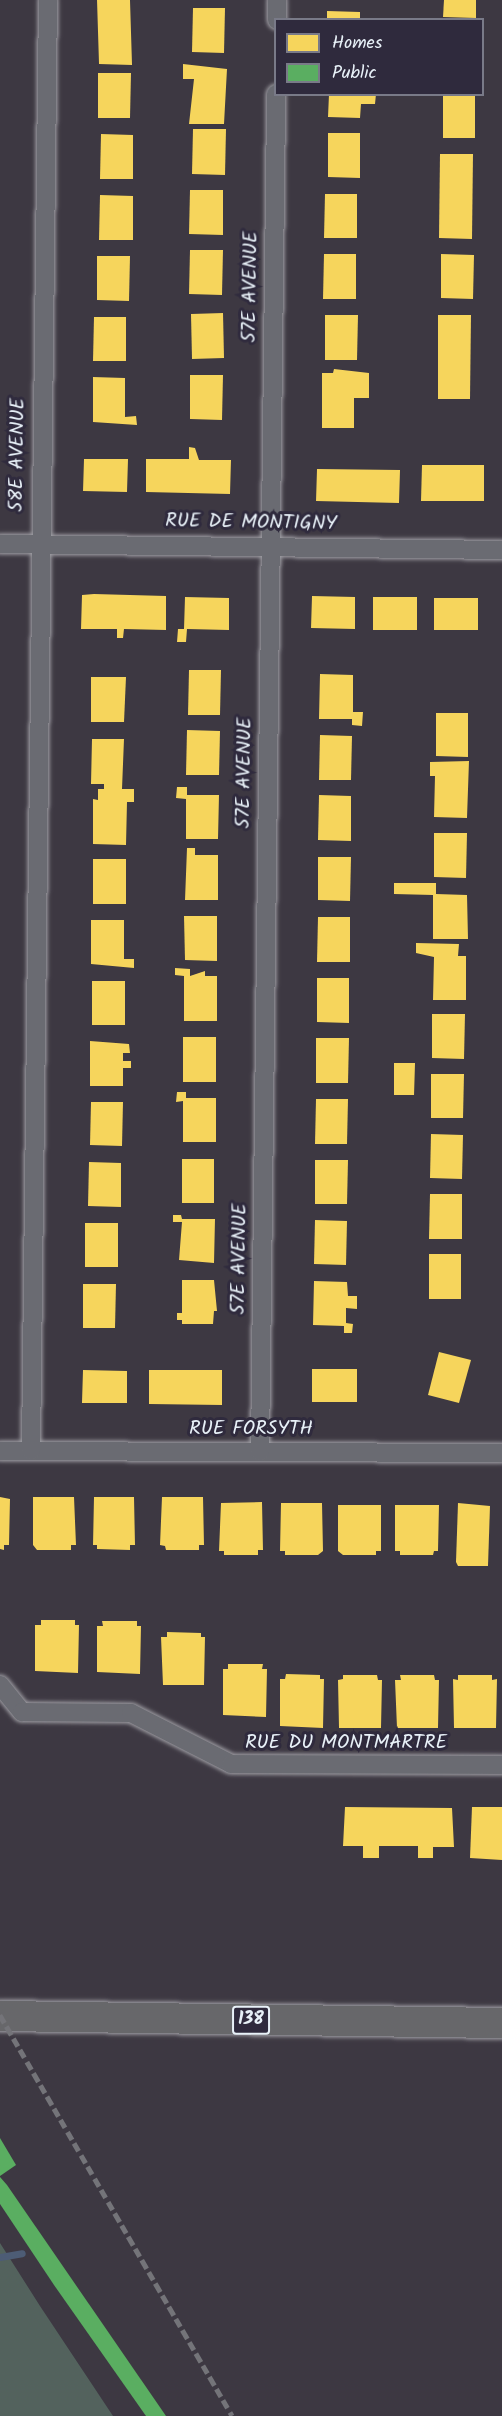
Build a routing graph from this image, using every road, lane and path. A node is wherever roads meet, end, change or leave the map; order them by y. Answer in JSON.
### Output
{"nodes":[{"id":1,"x":48,"y":0,"type":"edge"},
{"id":2,"x":277,"y":0,"type":"edge"},
{"id":3,"x":277,"y":18,"type":"edge"},
{"id":4,"x":276,"y":96,"type":"edge"},
{"id":5,"x":0,"y":544,"type":"edge"},
{"id":6,"x":39,"y":544,"type":"junction"},
{"id":7,"x":270,"y":545,"type":"junction"},
{"id":8,"x":502,"y":550,"type":"edge"},
{"id":9,"x":0,"y":1451,"type":"edge"},
{"id":10,"x":31,"y":1451,"type":"junction"},
{"id":11,"x":260,"y":1452,"type":"junction"},
{"id":12,"x":502,"y":1453,"type":"edge"},
{"id":13,"x":0,"y":1685,"type":"edge"},
{"id":14,"x":502,"y":1765,"type":"edge"},
{"id":15,"x":0,"y":2016,"type":"edge"},
{"id":16,"x":502,"y":2023,"type":"edge"}],
"edges":[{"from":1,"to":6,"type":"street","name":"58E AVENUE"},
{"from":2,"to":3,"type":"street"},
{"from":4,"to":7,"type":"street","name":"57E AVENUE"},
{"from":5,"to":6,"type":"street","name":"RUE DE MONTIGNY"},
{"from":6,"to":7,"type":"street","name":"RUE DE MONTIGNY"},
{"from":6,"to":10,"type":"street","name":"58E AVENUE"},
{"from":7,"to":8,"type":"street","name":"RUE DE MONTIGNY"},
{"from":7,"to":11,"type":"street","name":"57E AVENUE"},
{"from":9,"to":10,"type":"street","name":"RUE FORSYTH"},
{"from":10,"to":11,"type":"street","name":"RUE FORSYTH"},
{"from":11,"to":12,"type":"street","name":"RUE FORSYTH"},
{"from":13,"to":14,"type":"street","name":"RUE DU MONTMARTRE"},
{"from":15,"to":16,"type":"main road","number":"138"}]}
